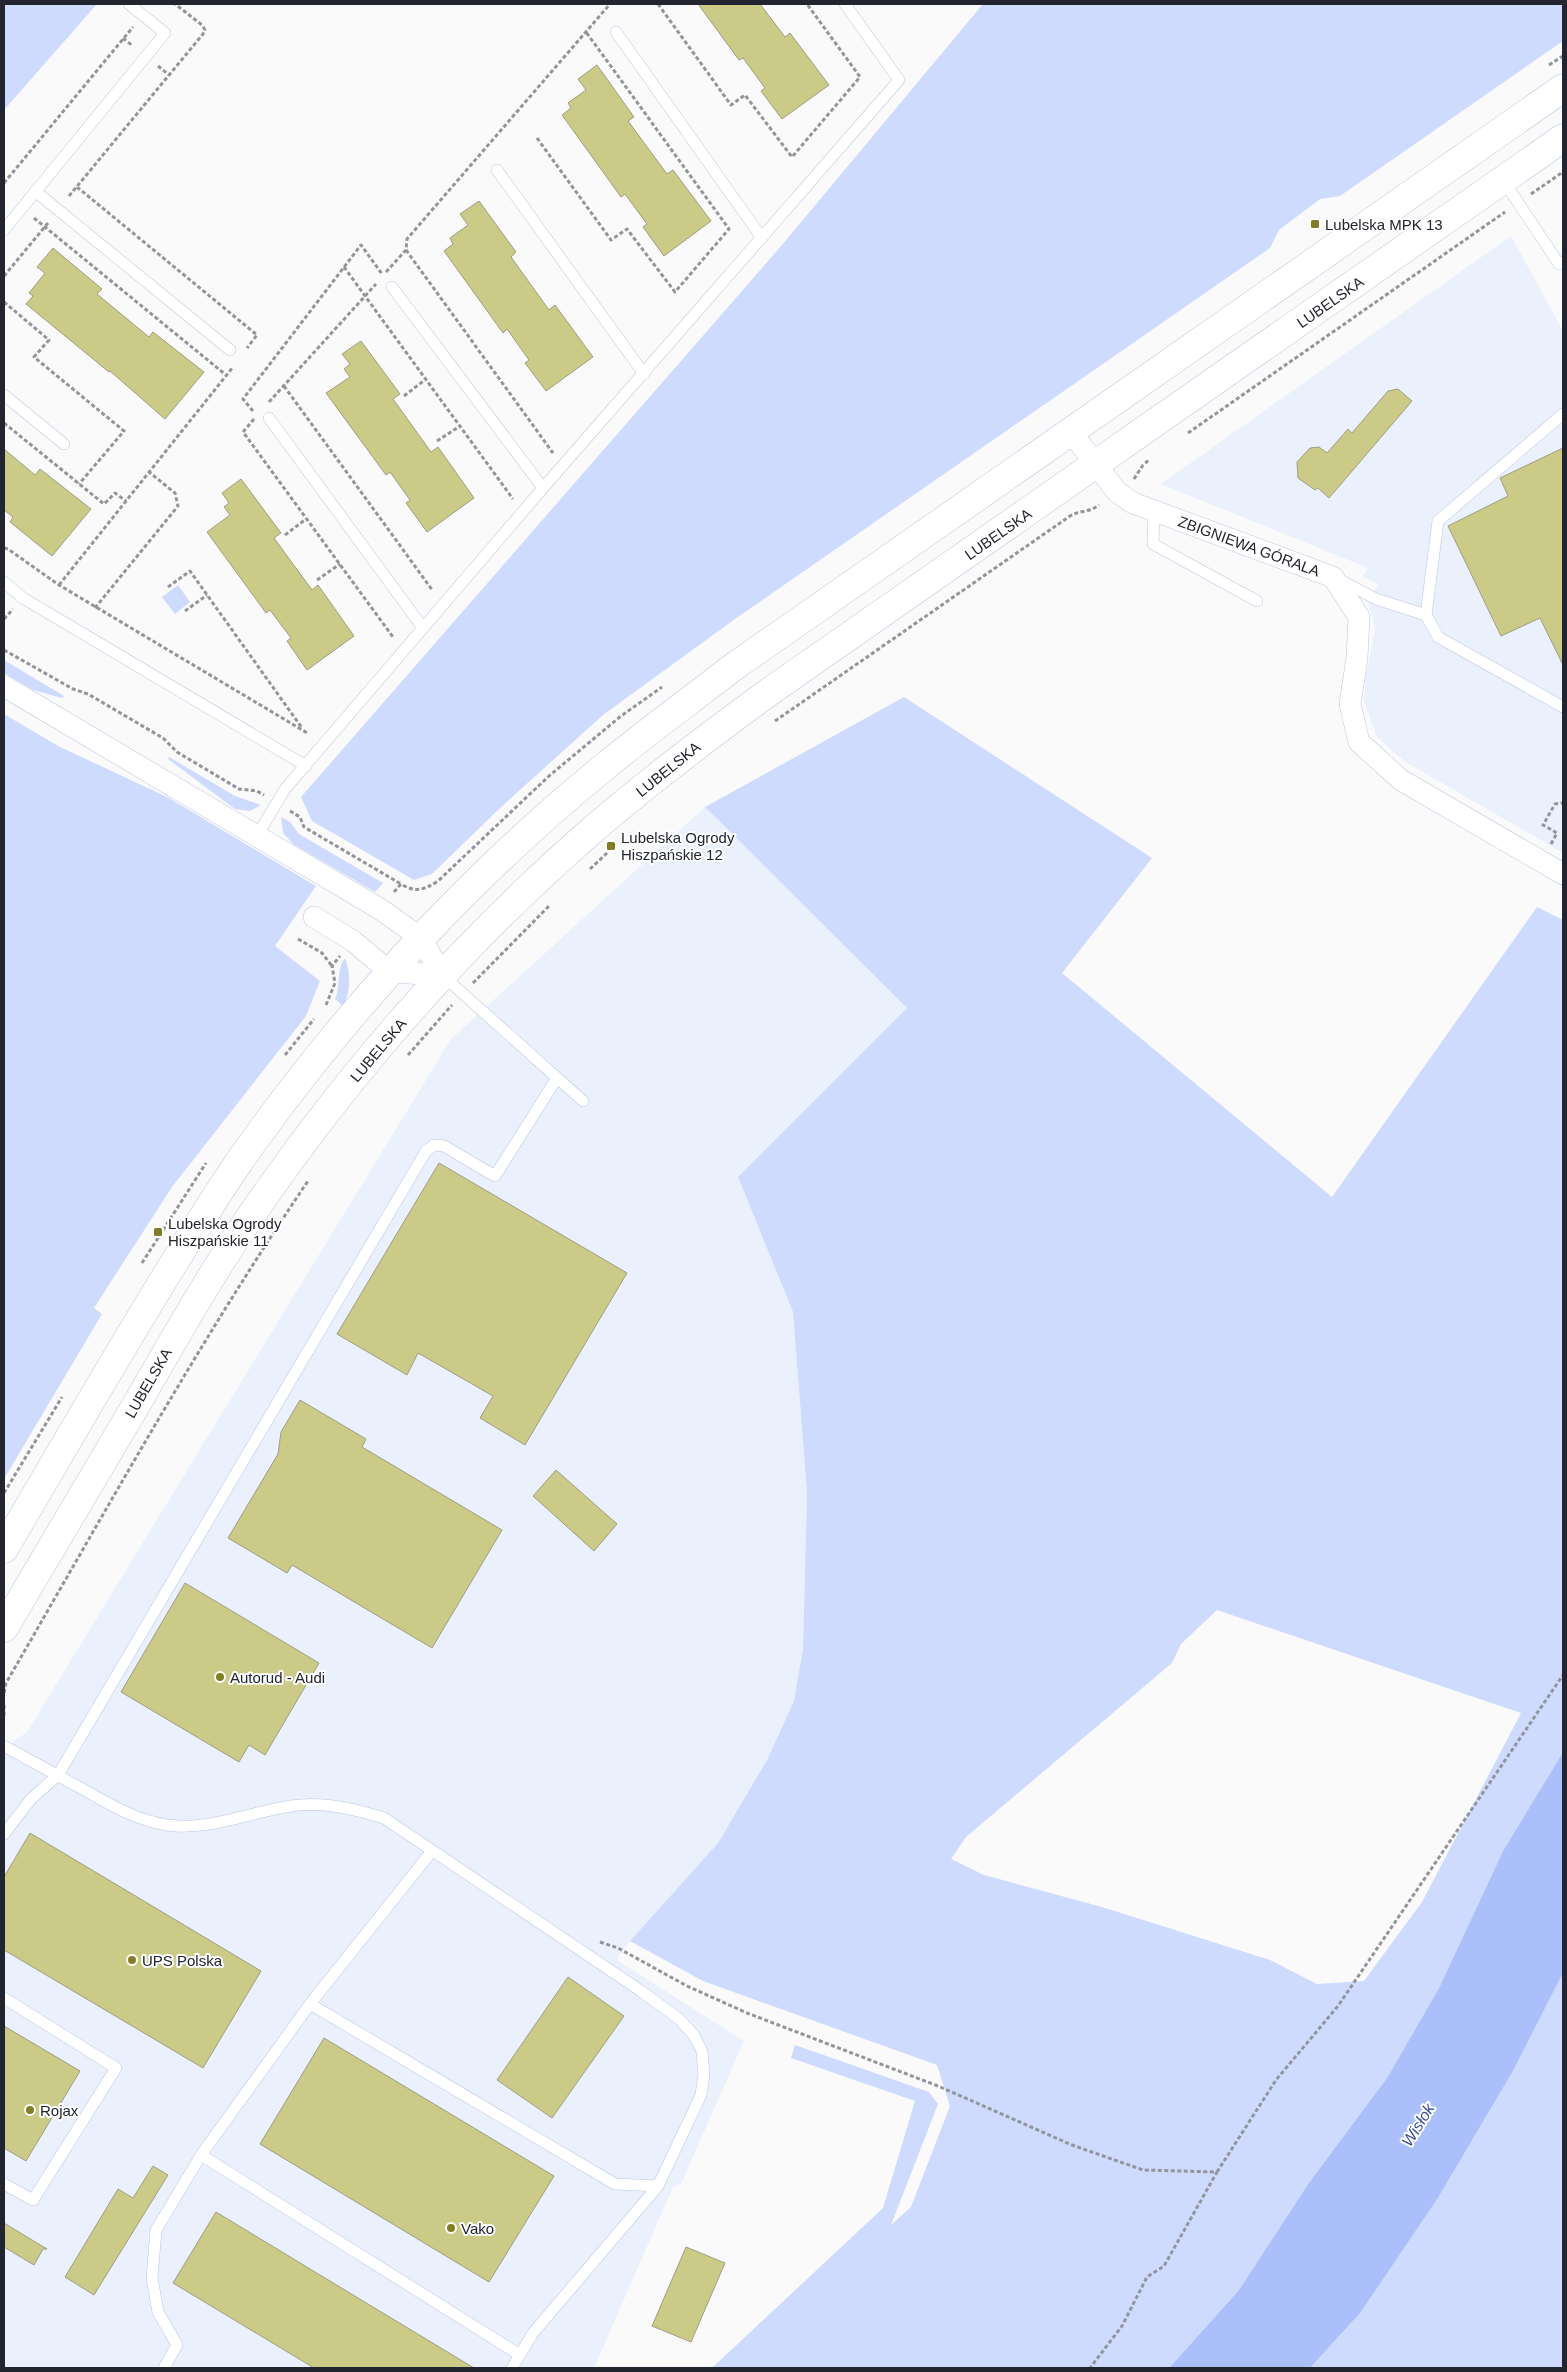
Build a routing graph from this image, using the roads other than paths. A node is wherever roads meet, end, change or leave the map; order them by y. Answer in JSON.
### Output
{"nodes":[{"id":1,"x":129,"y":4,"type":"edge"},
{"id":2,"x":846,"y":4,"type":"edge"},
{"id":3,"x":616,"y":32,"type":"dead end"},
{"id":4,"x":1563,"y":88,"type":"edge"},
{"id":5,"x":1563,"y":138,"type":"edge"},
{"id":6,"x":497,"y":170,"type":"dead end"},
{"id":7,"x":1503,"y":180,"type":"junction"},
{"id":8,"x":35,"y":191,"type":"junction"},
{"id":9,"x":4,"y":230,"type":"edge"},
{"id":10,"x":762,"y":238,"type":"junction"},
{"id":11,"x":1561,"y":263,"type":"edge"},
{"id":12,"x":1563,"y":276,"type":"edge"},
{"id":13,"x":392,"y":287,"type":"dead end"},
{"id":14,"x":230,"y":350,"type":"dead end"},
{"id":15,"x":644,"y":374,"type":"junction"},
{"id":16,"x":4,"y":395,"type":"edge"},
{"id":17,"x":266,"y":413,"type":"road end"},
{"id":18,"x":1563,"y":414,"type":"edge"},
{"id":19,"x":1071,"y":432,"type":"junction"},
{"id":20,"x":64,"y":444,"type":"dead end"},
{"id":21,"x":1095,"y":466,"type":"junction"},
{"id":22,"x":543,"y":488,"type":"junction"},
{"id":23,"x":1154,"y":511,"type":"junction"},
{"id":24,"x":1332,"y":577,"type":"junction"},
{"id":25,"x":4,"y":582,"type":"edge"},
{"id":26,"x":1257,"y":601,"type":"dead end"},
{"id":27,"x":1426,"y":615,"type":"junction"},
{"id":28,"x":424,"y":628,"type":"junction"},
{"id":29,"x":4,"y":686,"type":"edge"},
{"id":30,"x":1563,"y":707,"type":"edge"},
{"id":31,"x":306,"y":766,"type":"junction"},
{"id":32,"x":257,"y":836,"type":"junction"},
{"id":33,"x":1563,"y":874,"type":"edge"},
{"id":34,"x":314,"y":917,"type":"dead end"},
{"id":35,"x":421,"y":938,"type":"junction"},
{"id":36,"x":390,"y":972,"type":"junction"},
{"id":37,"x":442,"y":975,"type":"junction"},
{"id":38,"x":557,"y":1078,"type":"junction"},
{"id":39,"x":584,"y":1101,"type":"dead end"},
{"id":40,"x":130,"y":1335,"type":"junction"},
{"id":41,"x":166,"y":1354,"type":"junction"},
{"id":42,"x":4,"y":1549,"type":"edge"},
{"id":43,"x":4,"y":1628,"type":"edge"},
{"id":44,"x":4,"y":1746,"type":"edge"},
{"id":45,"x":58,"y":1775,"type":"junction"},
{"id":46,"x":4,"y":1834,"type":"edge"},
{"id":47,"x":432,"y":1851,"type":"junction"},
{"id":48,"x":4,"y":1998,"type":"edge"},
{"id":49,"x":310,"y":2004,"type":"junction"},
{"id":50,"x":201,"y":2155,"type":"junction"},
{"id":51,"x":4,"y":2184,"type":"edge"},
{"id":52,"x":658,"y":2186,"type":"junction"},
{"id":53,"x":520,"y":2355,"type":"junction"},
{"id":54,"x":164,"y":2368,"type":"edge"},
{"id":55,"x":512,"y":2368,"type":"edge"}],
"edges":[{"from":1,"to":8,"type":"lane"},
{"from":2,"to":10,"type":"lane"},
{"from":3,"to":10,"type":"lane"},
{"from":4,"to":19,"type":"main road"},
{"from":5,"to":7,"type":"main road","name":"LUBELSKA"},
{"from":6,"to":15,"type":"lane"},
{"from":7,"to":11,"type":"lane"},
{"from":7,"to":21,"type":"main road","name":"LUBELSKA"},
{"from":8,"to":9,"type":"lane"},
{"from":8,"to":14,"type":"lane"},
{"from":10,"to":15,"type":"lane"},
{"from":11,"to":12,"type":"lane"},
{"from":13,"to":22,"type":"lane"},
{"from":15,"to":22,"type":"lane"},
{"from":16,"to":20,"type":"lane"},
{"from":17,"to":28,"type":"lane"},
{"from":18,"to":27,"type":"lane"},
{"from":19,"to":21,"type":"street","name":"ZBIGNIEWA GÓRALA"},
{"from":19,"to":35,"type":"main road"},
{"from":21,"to":23,"type":"street","name":"ZBIGNIEWA GÓRALA"},
{"from":21,"to":37,"type":"main road","name":"LUBELSKA"},
{"from":22,"to":28,"type":"lane"},
{"from":23,"to":24,"type":"street","name":"ZBIGNIEWA GÓRALA"},
{"from":23,"to":26,"type":"lane"},
{"from":24,"to":27,"type":"lane"},
{"from":24,"to":33,"type":"street","name":"ZBIGNIEWA GÓRALA"},
{"from":25,"to":31,"type":"lane"},
{"from":27,"to":30,"type":"lane"},
{"from":28,"to":31,"type":"lane"},
{"from":29,"to":32,"type":"street"},
{"from":31,"to":32,"type":"lane"},
{"from":32,"to":35,"type":"street"},
{"from":34,"to":36,"type":"street"},
{"from":35,"to":36,"type":"main road"},
{"from":35,"to":37,"type":"street"},
{"from":36,"to":37,"type":"street"},
{"from":36,"to":40,"type":"main road"},
{"from":37,"to":38,"type":"lane"},
{"from":37,"to":41,"type":"main road","name":"LUBELSKA"},
{"from":38,"to":39,"type":"lane"},
{"from":38,"to":45,"type":"lane"},
{"from":40,"to":41,"type":"main road"},
{"from":40,"to":42,"type":"main road"},
{"from":41,"to":43,"type":"main road","name":"LUBELSKA"},
{"from":44,"to":45,"type":"lane"},
{"from":45,"to":46,"type":"lane"},
{"from":45,"to":47,"type":"lane"},
{"from":47,"to":49,"type":"lane"},
{"from":47,"to":52,"type":"lane"},
{"from":48,"to":51,"type":"lane"},
{"from":49,"to":50,"type":"lane"},
{"from":49,"to":52,"type":"lane"},
{"from":50,"to":53,"type":"lane"},
{"from":50,"to":54,"type":"lane"},
{"from":52,"to":53,"type":"lane"},
{"from":53,"to":55,"type":"lane"}]}
